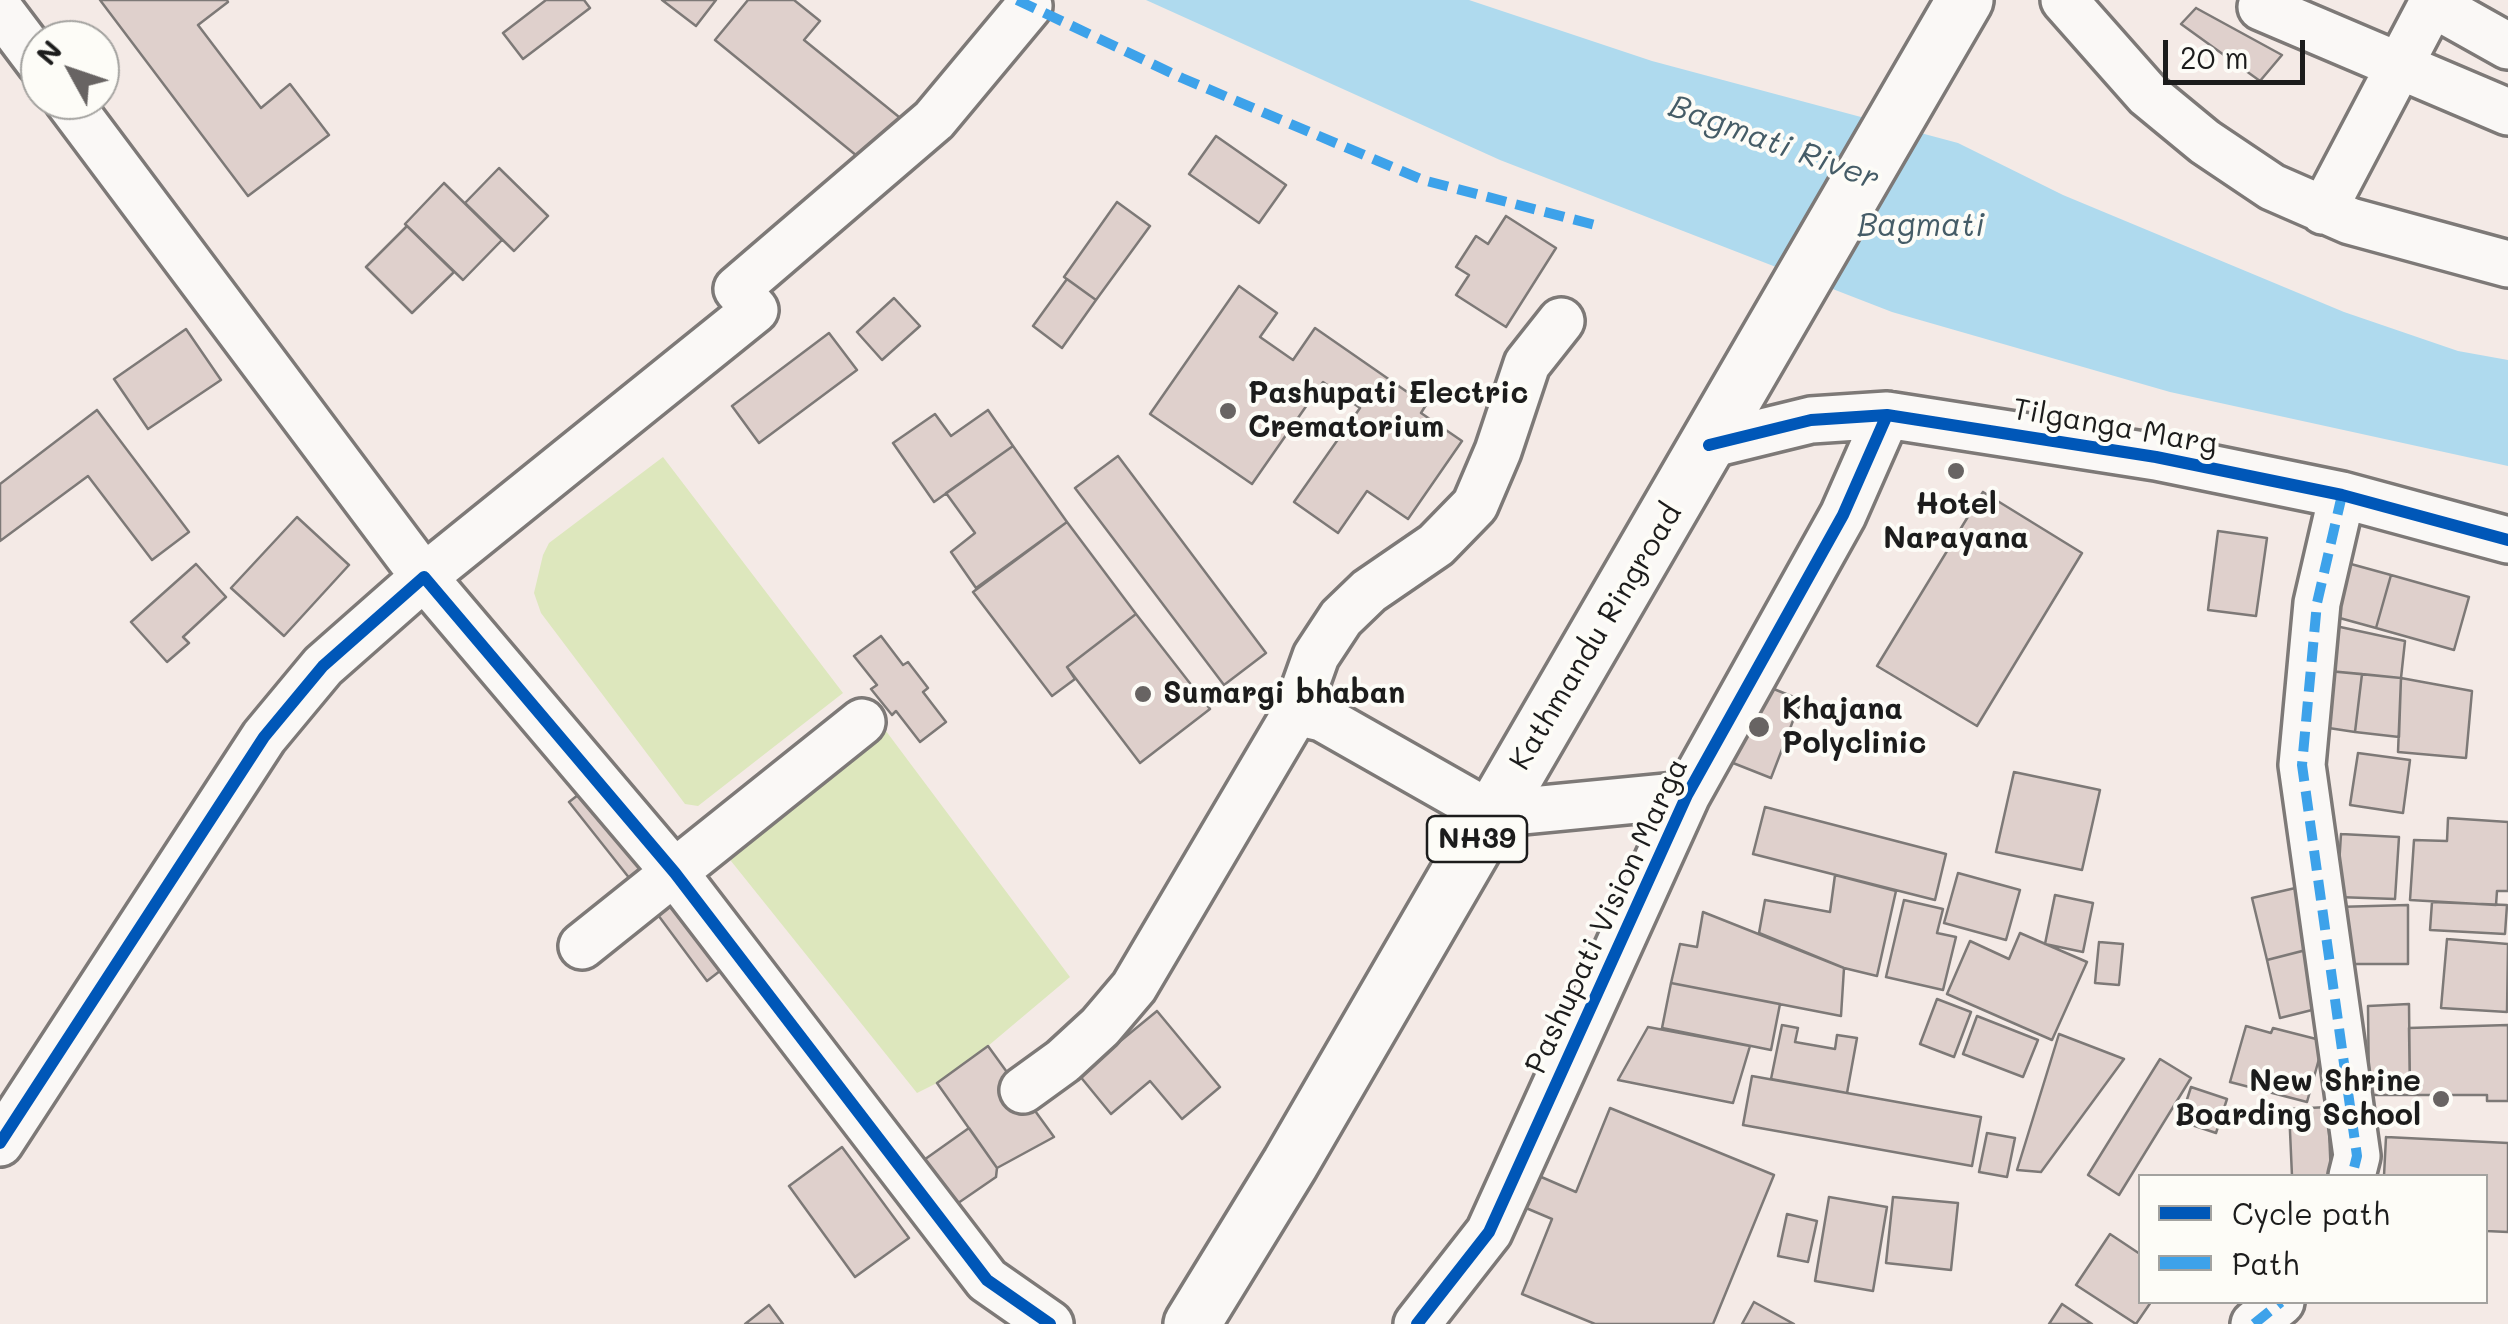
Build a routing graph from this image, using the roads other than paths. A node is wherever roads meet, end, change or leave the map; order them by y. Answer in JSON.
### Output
{"nodes":[{"id":1,"x":2064,"y":0,"type":"edge"},
{"id":2,"x":2433,"y":2,"type":"edge"},
{"id":3,"x":1029,"y":6,"type":"dead end"},
{"id":4,"x":2261,"y":6,"type":"dead end"},
{"id":5,"x":0,"y":10,"type":"edge"},
{"id":6,"x":1954,"y":18,"type":"edge"},
{"id":7,"x":20,"y":36,"type":"edge"},
{"id":8,"x":2508,"y":46,"type":"edge"},
{"id":9,"x":2400,"y":67,"type":"junction"},
{"id":10,"x":2508,"y":112,"type":"edge"},
{"id":11,"x":83,"y":120,"type":"edge"},
{"id":12,"x":2323,"y":211,"type":"junction"},
{"id":13,"x":2508,"y":264,"type":"edge"},
{"id":14,"x":1560,"y":321,"type":"dead end"},
{"id":15,"x":1888,"y":415,"type":"junction"},
{"id":16,"x":1709,"y":445,"type":"junction"},
{"id":17,"x":2342,"y":495,"type":"junction"},
{"id":18,"x":2508,"y":540,"type":"edge"},
{"id":19,"x":424,"y":577,"type":"junction"},
{"id":20,"x":1296,"y":712,"type":"junction"},
{"id":21,"x":862,"y":722,"type":"dead end"},
{"id":22,"x":1686,"y":795,"type":"junction"},
{"id":23,"x":1492,"y":814,"type":"junction"},
{"id":24,"x":674,"y":873,"type":"junction"},
{"id":25,"x":582,"y":946,"type":"dead end"},
{"id":26,"x":1022,"y":1090,"type":"dead end"},
{"id":27,"x":0,"y":1143,"type":"edge"},
{"id":28,"x":2352,"y":1174,"type":"edge"},
{"id":29,"x":2279,"y":1304,"type":"edge"},
{"id":30,"x":1207,"y":1322,"type":"edge"},
{"id":31,"x":1050,"y":1324,"type":"edge"},
{"id":32,"x":1417,"y":1324,"type":"edge"},
{"id":33,"x":2254,"y":1324,"type":"edge"}],
"edges":[{"from":1,"to":12,"type":"street"},
{"from":2,"to":8,"type":"street"},
{"from":2,"to":9,"type":"street"},
{"from":3,"to":19,"type":"street"},
{"from":4,"to":9,"type":"street"},
{"from":5,"to":7,"type":"street"},
{"from":6,"to":16,"type":"highway","name":"Kathmandu Ringroad","number":"NH39"},
{"from":9,"to":10,"type":"street"},
{"from":9,"to":12,"type":"street"},
{"from":11,"to":19,"type":"street"},
{"from":12,"to":13,"type":"street"},
{"from":14,"to":20,"type":"street"},
{"from":15,"to":16,"type":"street","name":"Tilganga Marg"},
{"from":15,"to":17,"type":"street","name":"Tilganga Marg"},
{"from":15,"to":22,"type":"street","name":"Pashupati Vision Marga"},
{"from":16,"to":23,"type":"highway","name":"Kathmandu Ringroad","number":"NH39"},
{"from":17,"to":18,"type":"street","name":"Tilganga Marg"},
{"from":17,"to":28,"type":"street"},
{"from":19,"to":24,"type":"street"},
{"from":19,"to":27,"type":"street"},
{"from":20,"to":23,"type":"street"},
{"from":20,"to":26,"type":"street"},
{"from":21,"to":24,"type":"street"},
{"from":22,"to":23,"type":"street"},
{"from":22,"to":32,"type":"street","name":"Pashupati Vision Marga"},
{"from":23,"to":30,"type":"highway","name":"Kathmandu Ringroad","number":"NH39"},
{"from":24,"to":25,"type":"street"},
{"from":24,"to":31,"type":"street"},
{"from":29,"to":33,"type":"street"}]}
